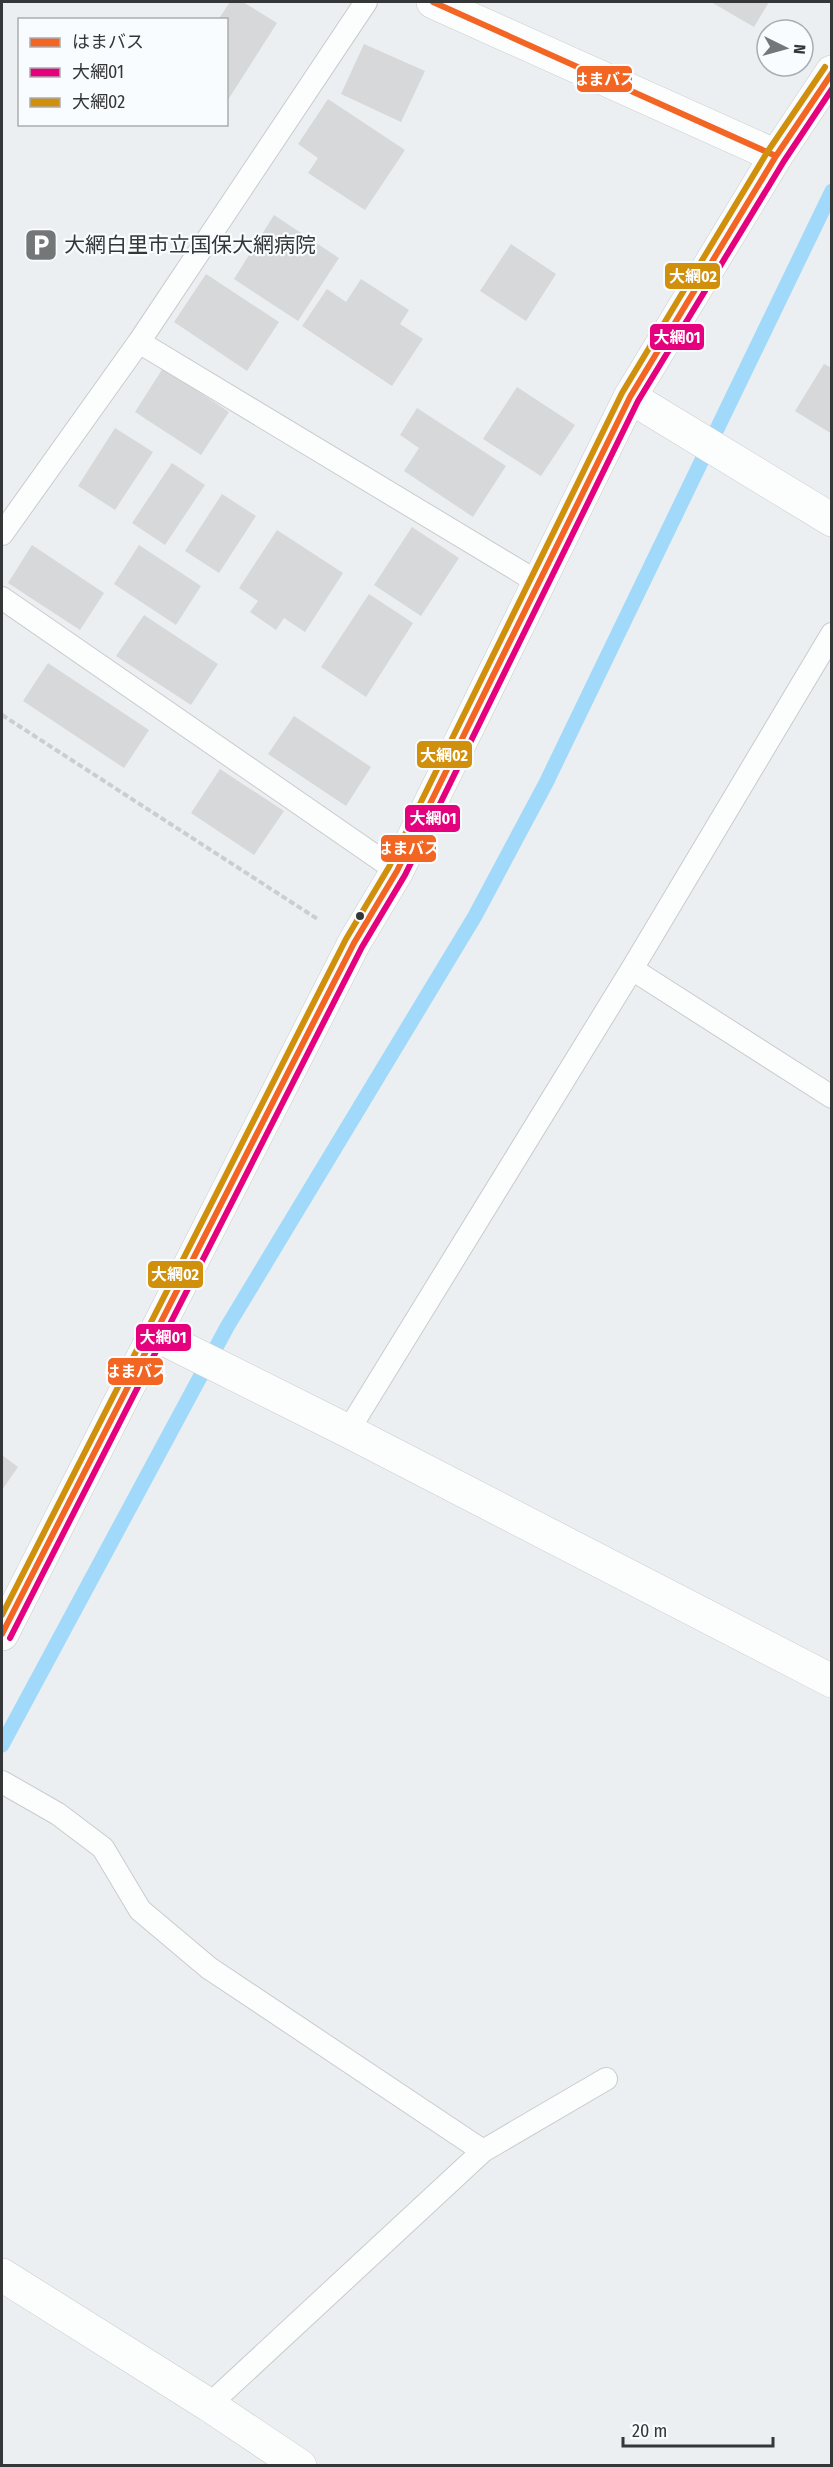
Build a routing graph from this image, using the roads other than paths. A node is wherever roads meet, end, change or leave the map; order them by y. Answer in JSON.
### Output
{"nodes":[{"id":1,"x":366,"y":2,"type":"edge"},
{"id":2,"x":433,"y":2,"type":"edge"},
{"id":3,"x":831,"y":72,"type":"edge"},
{"id":4,"x":776,"y":156,"type":"junction"},
{"id":5,"x":139,"y":342,"type":"junction"},
{"id":6,"x":630,"y":398,"type":"junction"},
{"id":7,"x":831,"y":520,"type":"edge"},
{"id":8,"x":2,"y":534,"type":"edge"},
{"id":9,"x":539,"y":583,"type":"junction"},
{"id":10,"x":2,"y":598,"type":"edge"},
{"id":11,"x":831,"y":634,"type":"edge"},
{"id":12,"x":397,"y":872,"type":"junction"},
{"id":13,"x":632,"y":969,"type":"junction"},
{"id":14,"x":831,"y":1097,"type":"edge"},
{"id":15,"x":154,"y":1334,"type":"junction"},
{"id":16,"x":348,"y":1431,"type":"junction"},
{"id":17,"x":2,"y":1634,"type":"edge"},
{"id":18,"x":831,"y":1681,"type":"edge"},
{"id":19,"x":2,"y":1782,"type":"edge"},
{"id":20,"x":606,"y":2079,"type":"dead end"},
{"id":21,"x":483,"y":2151,"type":"junction"},
{"id":22,"x":2,"y":2275,"type":"edge"},
{"id":23,"x":209,"y":2405,"type":"junction"},
{"id":24,"x":300,"y":2466,"type":"edge"}],
"edges":[{"from":1,"to":5,"type":"lane"},
{"from":2,"to":4,"type":"main road"},
{"from":3,"to":4,"type":"main road"},
{"from":4,"to":6,"type":"main road"},
{"from":5,"to":8,"type":"lane"},
{"from":5,"to":9,"type":"lane"},
{"from":6,"to":7,"type":"main road"},
{"from":6,"to":9,"type":"main road"},
{"from":9,"to":12,"type":"main road"},
{"from":10,"to":12,"type":"lane"},
{"from":11,"to":13,"type":"lane"},
{"from":12,"to":15,"type":"main road"},
{"from":13,"to":14,"type":"lane"},
{"from":13,"to":16,"type":"lane"},
{"from":15,"to":16,"type":"main road"},
{"from":15,"to":17,"type":"main road"},
{"from":16,"to":18,"type":"main road"},
{"from":19,"to":21,"type":"lane"},
{"from":20,"to":21,"type":"lane"},
{"from":21,"to":23,"type":"lane"},
{"from":22,"to":23,"type":"main road"},
{"from":23,"to":24,"type":"main road"}]}
